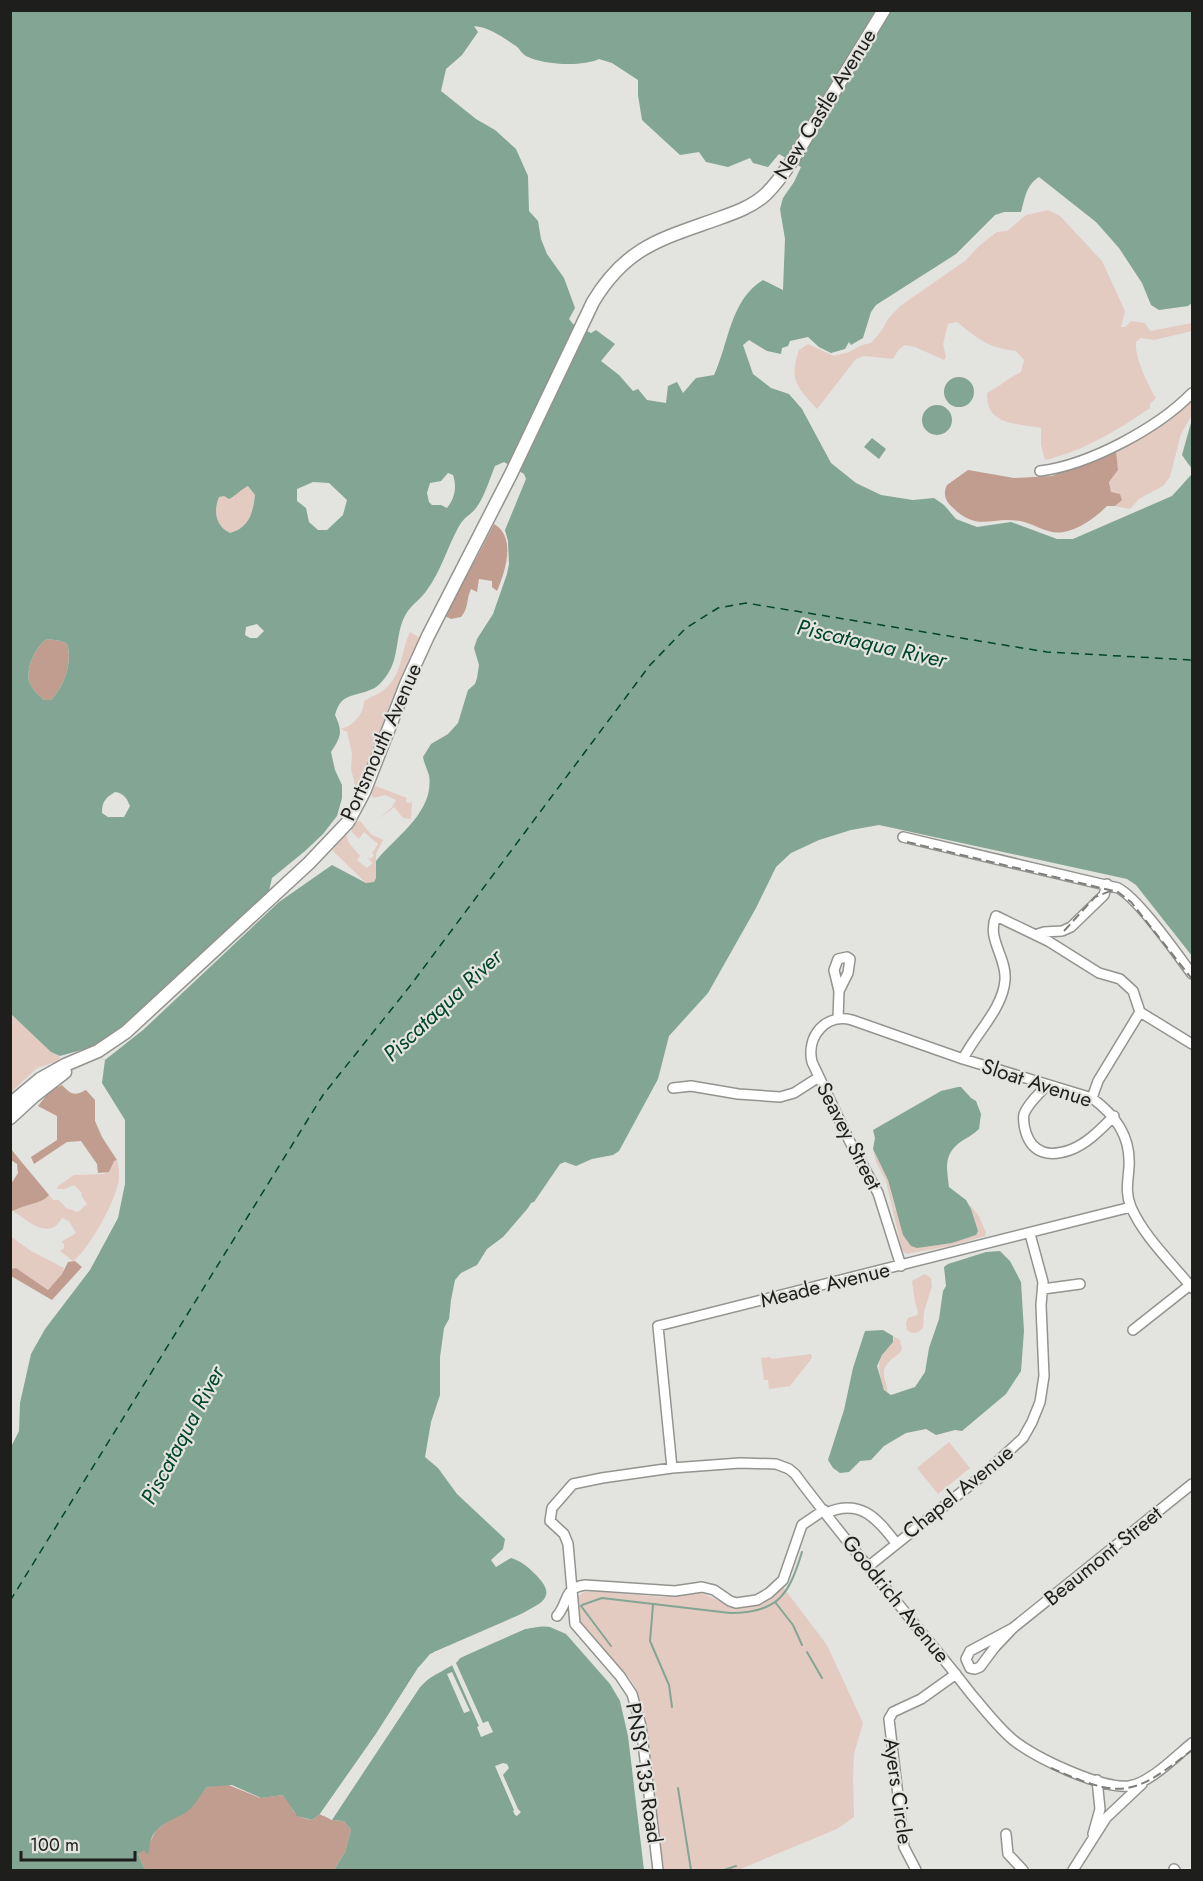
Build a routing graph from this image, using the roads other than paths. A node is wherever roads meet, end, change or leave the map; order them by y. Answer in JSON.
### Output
{"nodes":[{"id":1,"x":884,"y":10,"type":"edge"},
{"id":2,"x":1192,"y":393,"type":"edge"},
{"id":3,"x":543,"y":408,"type":"joint"},
{"id":4,"x":1040,"y":471,"type":"dead end"},
{"id":5,"x":903,"y":837,"type":"dead end"},
{"id":6,"x":1107,"y":884,"type":"junction"},
{"id":7,"x":1035,"y":935,"type":"junction"},
{"id":8,"x":1192,"y":974,"type":"edge"},
{"id":9,"x":839,"y":992,"type":"dead end"},
{"id":10,"x":1140,"y":1012,"type":"junction"},
{"id":11,"x":838,"y":1018,"type":"junction"},
{"id":12,"x":1192,"y":1044,"type":"edge"},
{"id":13,"x":83,"y":1059,"type":"junction"},
{"id":14,"x":963,"y":1059,"type":"junction"},
{"id":15,"x":819,"y":1077,"type":"junction"},
{"id":16,"x":1047,"y":1085,"type":"junction"},
{"id":17,"x":673,"y":1088,"type":"dead end"},
{"id":18,"x":1092,"y":1098,"type":"junction"},
{"id":19,"x":10,"y":1104,"type":"edge"},
{"id":20,"x":1114,"y":1116,"type":"junction"},
{"id":21,"x":10,"y":1118,"type":"edge"},
{"id":22,"x":1131,"y":1207,"type":"junction"},
{"id":23,"x":1030,"y":1234,"type":"junction"},
{"id":24,"x":901,"y":1266,"type":"junction"},
{"id":25,"x":1080,"y":1284,"type":"dead end"},
{"id":26,"x":1191,"y":1286,"type":"edge"},
{"id":27,"x":1043,"y":1289,"type":"junction"},
{"id":28,"x":1133,"y":1330,"type":"dead end"},
{"id":29,"x":672,"y":1468,"type":"junction"},
{"id":30,"x":1191,"y":1489,"type":"edge"},
{"id":31,"x":825,"y":1511,"type":"junction"},
{"id":32,"x":896,"y":1543,"type":"junction"},
{"id":33,"x":869,"y":1566,"type":"junction"},
{"id":34,"x":571,"y":1590,"type":"junction"},
{"id":35,"x":557,"y":1616,"type":"dead end"},
{"id":36,"x":1013,"y":1628,"type":"junction"},
{"id":37,"x":956,"y":1674,"type":"junction"},
{"id":38,"x":1192,"y":1743,"type":"edge"},
{"id":39,"x":1153,"y":1774,"type":"junction"},
{"id":40,"x":1097,"y":1780,"type":"junction"},
{"id":41,"x":1006,"y":1834,"type":"dead end"},
{"id":42,"x":1092,"y":1841,"type":"junction"},
{"id":43,"x":658,"y":1870,"type":"edge"},
{"id":44,"x":916,"y":1870,"type":"edge"},
{"id":45,"x":1023,"y":1870,"type":"edge"},
{"id":46,"x":1073,"y":1870,"type":"edge"}],
"edges":[{"from":1,"to":3,"type":"main road","name":"New Castle Avenue"},
{"from":2,"to":4,"type":"street"},
{"from":3,"to":13,"type":"main road","name":"Portsmouth Avenue"},
{"from":5,"to":6,"type":"street"},
{"from":6,"to":7,"type":"street"},
{"from":6,"to":8,"type":"street"},
{"from":7,"to":10,"type":"street"},
{"from":7,"to":14,"type":"street"},
{"from":9,"to":11,"type":"street"},
{"from":10,"to":12,"type":"street"},
{"from":10,"to":18,"type":"street"},
{"from":11,"to":14,"type":"street","name":"Sloat Avenue"},
{"from":11,"to":15,"type":"street","name":"Seavey Street"},
{"from":13,"to":19,"type":"main road","name":"Portsmouth Avenue"},
{"from":13,"to":21,"type":"main road","name":"Portsmouth Avenue"},
{"from":14,"to":16,"type":"street","name":"Sloat Avenue"},
{"from":15,"to":17,"type":"street"},
{"from":15,"to":24,"type":"street","name":"Seavey Street"},
{"from":16,"to":18,"type":"street","name":"Sloat Avenue"},
{"from":16,"to":20,"type":"street"},
{"from":18,"to":20,"type":"street","name":"Sloat Avenue"},
{"from":20,"to":22,"type":"street","name":"Sloat Avenue"},
{"from":22,"to":23,"type":"street","name":"Meade Avenue"},
{"from":22,"to":26,"type":"street","name":"Sloat Avenue"},
{"from":23,"to":24,"type":"street","name":"Meade Avenue"},
{"from":23,"to":27,"type":"street","name":"Chapel Avenue"},
{"from":24,"to":29,"type":"street","name":"Meade Avenue"},
{"from":25,"to":27,"type":"street"},
{"from":26,"to":28,"type":"street"},
{"from":27,"to":32,"type":"street","name":"Chapel Avenue"},
{"from":29,"to":31,"type":"street","name":"Goodrich Avenue"},
{"from":29,"to":34,"type":"street","name":"Goodrich Avenue"},
{"from":30,"to":36,"type":"street","name":"Beaumont Street"},
{"from":31,"to":32,"type":"street"},
{"from":31,"to":33,"type":"street","name":"Goodrich Avenue"},
{"from":31,"to":34,"type":"street"},
{"from":32,"to":33,"type":"street","name":"Chapel Avenue"},
{"from":33,"to":37,"type":"street","name":"Goodrich Avenue"},
{"from":34,"to":35,"type":"street"},
{"from":34,"to":43,"type":"street","name":"PNSY 135 Road"},
{"from":36,"to":36,"type":"street","name":"Beaumont Street"},
{"from":37,"to":40,"type":"street","name":"Goodrich Avenue"},
{"from":37,"to":44,"type":"street","name":"Ayers Circle"},
{"from":38,"to":39,"type":"street","name":"Goodrich Avenue"},
{"from":39,"to":40,"type":"street","name":"Goodrich Avenue"},
{"from":39,"to":42,"type":"street"},
{"from":40,"to":42,"type":"street"},
{"from":41,"to":45,"type":"street"},
{"from":42,"to":46,"type":"street"}]}
